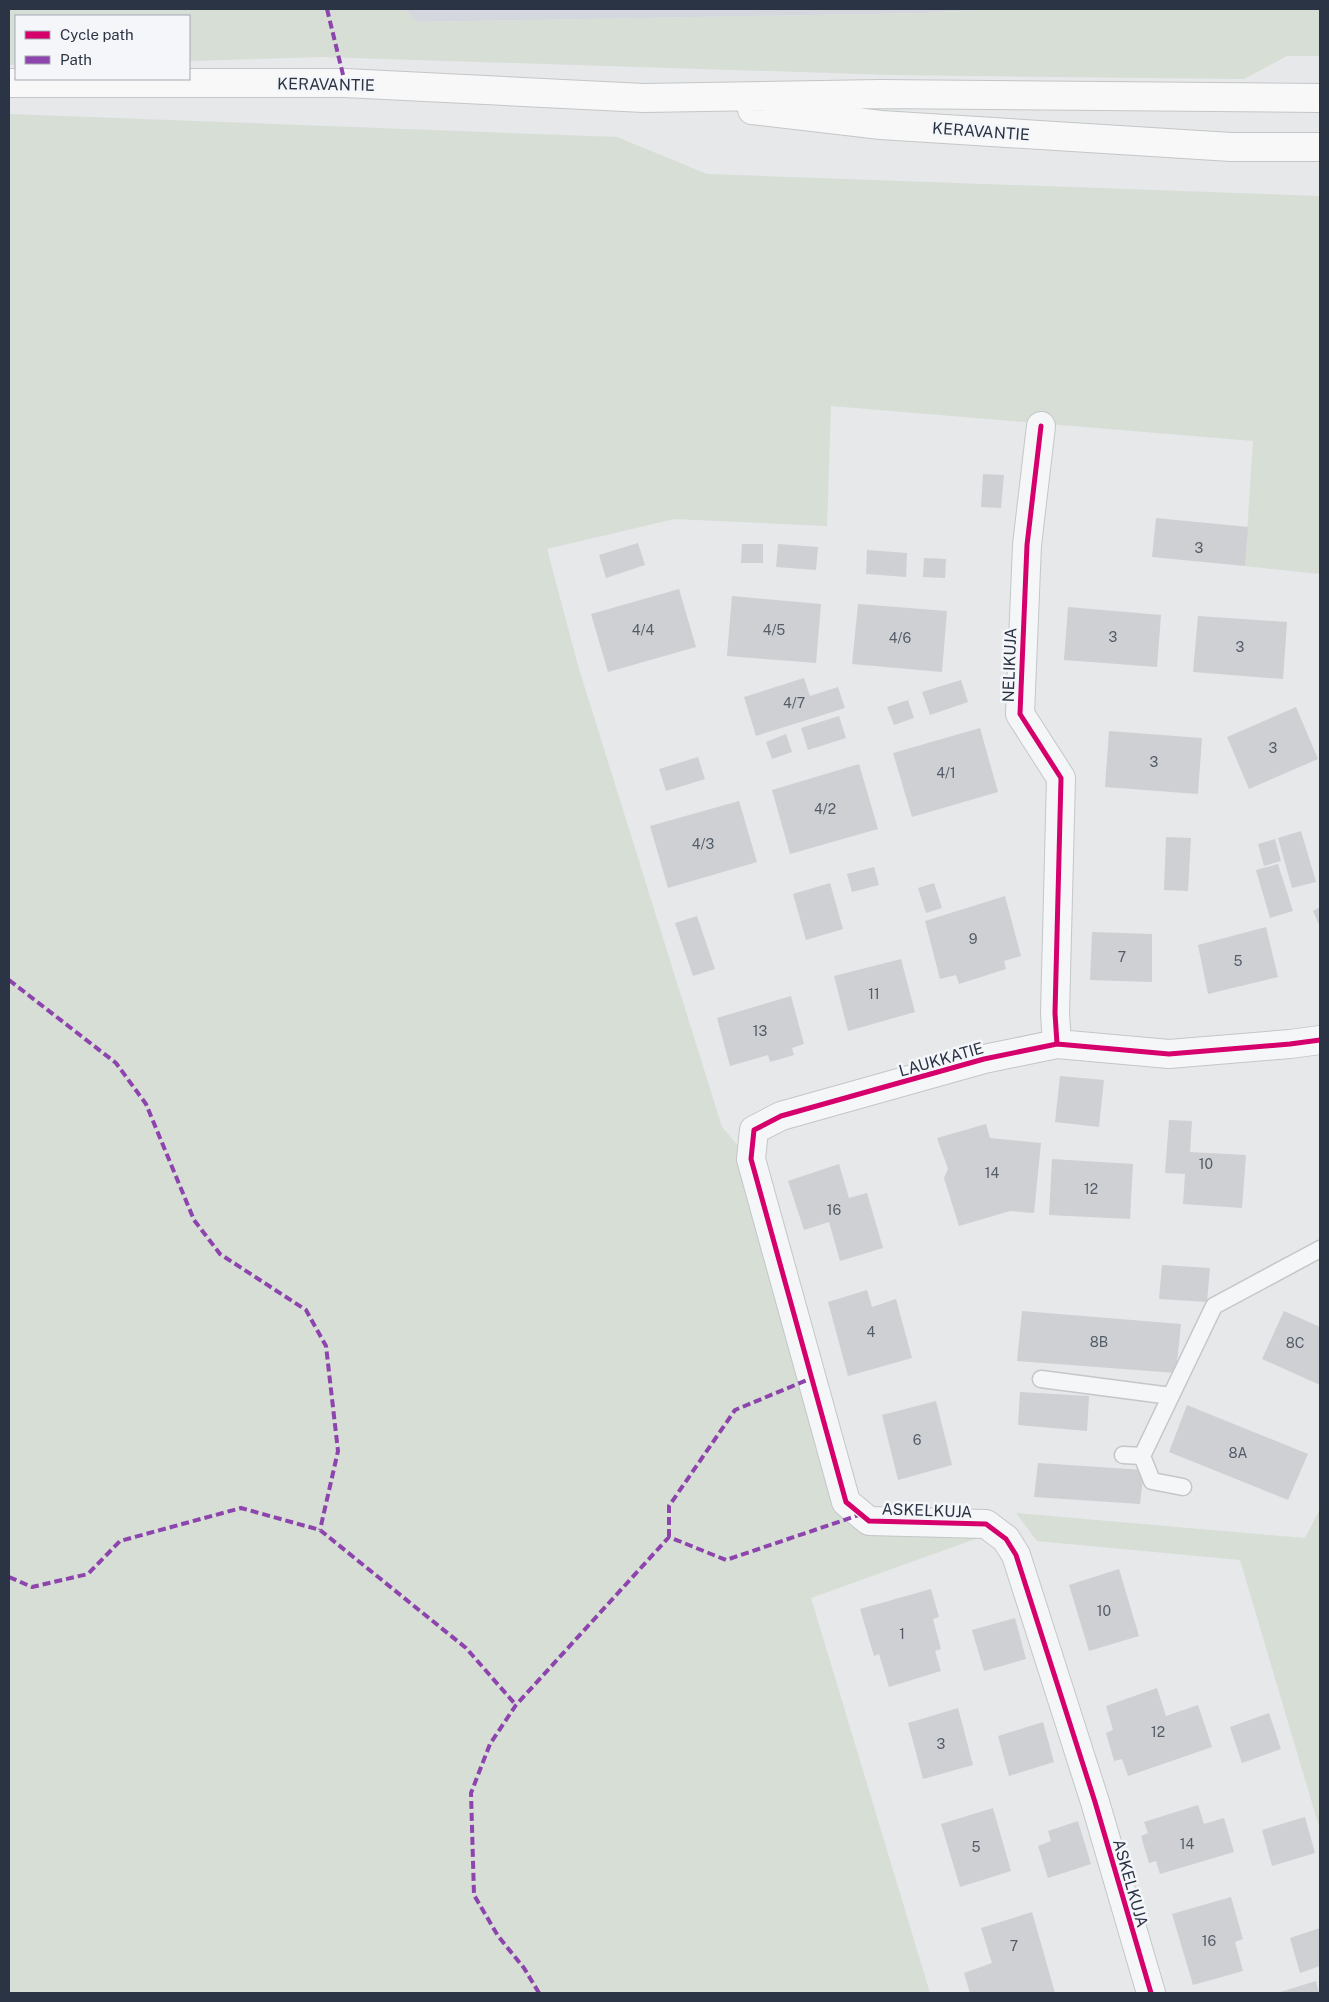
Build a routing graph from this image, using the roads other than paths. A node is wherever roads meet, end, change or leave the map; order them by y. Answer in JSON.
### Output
{"nodes":[{"id":1,"x":9,"y":83,"type":"edge"},
{"id":2,"x":644,"y":98,"type":"junction"},
{"id":3,"x":1320,"y":98,"type":"edge"},
{"id":4,"x":1320,"y":147,"type":"edge"},
{"id":5,"x":1041,"y":426,"type":"dead end"},
{"id":6,"x":1320,"y":1040,"type":"edge"},
{"id":7,"x":1057,"y":1044,"type":"junction"},
{"id":8,"x":754,"y":1130,"type":"joint"},
{"id":9,"x":1320,"y":1249,"type":"edge"},
{"id":10,"x":1040,"y":1378,"type":"dead end"},
{"id":11,"x":1171,"y":1396,"type":"junction"},
{"id":12,"x":1123,"y":1454,"type":"dead end"},
{"id":13,"x":1142,"y":1456,"type":"junction"},
{"id":14,"x":1183,"y":1487,"type":"dead end"},
{"id":15,"x":1151,"y":1993,"type":"edge"}],
"edges":[{"from":1,"to":2,"type":"main road","name":"KERAVANTIE"},
{"from":2,"to":3,"type":"main road","name":"KERAVANTIE"},
{"from":2,"to":4,"type":"main road","name":"KERAVANTIE"},
{"from":5,"to":7,"type":"street","name":"NELIKUJA"},
{"from":6,"to":7,"type":"street","name":"LAUKKATIE"},
{"from":7,"to":8,"type":"street","name":"LAUKKATIE"},
{"from":8,"to":15,"type":"street","name":"ASKELKUJA"},
{"from":9,"to":11,"type":"lane"},
{"from":10,"to":11,"type":"lane"},
{"from":11,"to":13,"type":"lane"},
{"from":12,"to":13,"type":"lane"},
{"from":13,"to":14,"type":"lane"}]}
